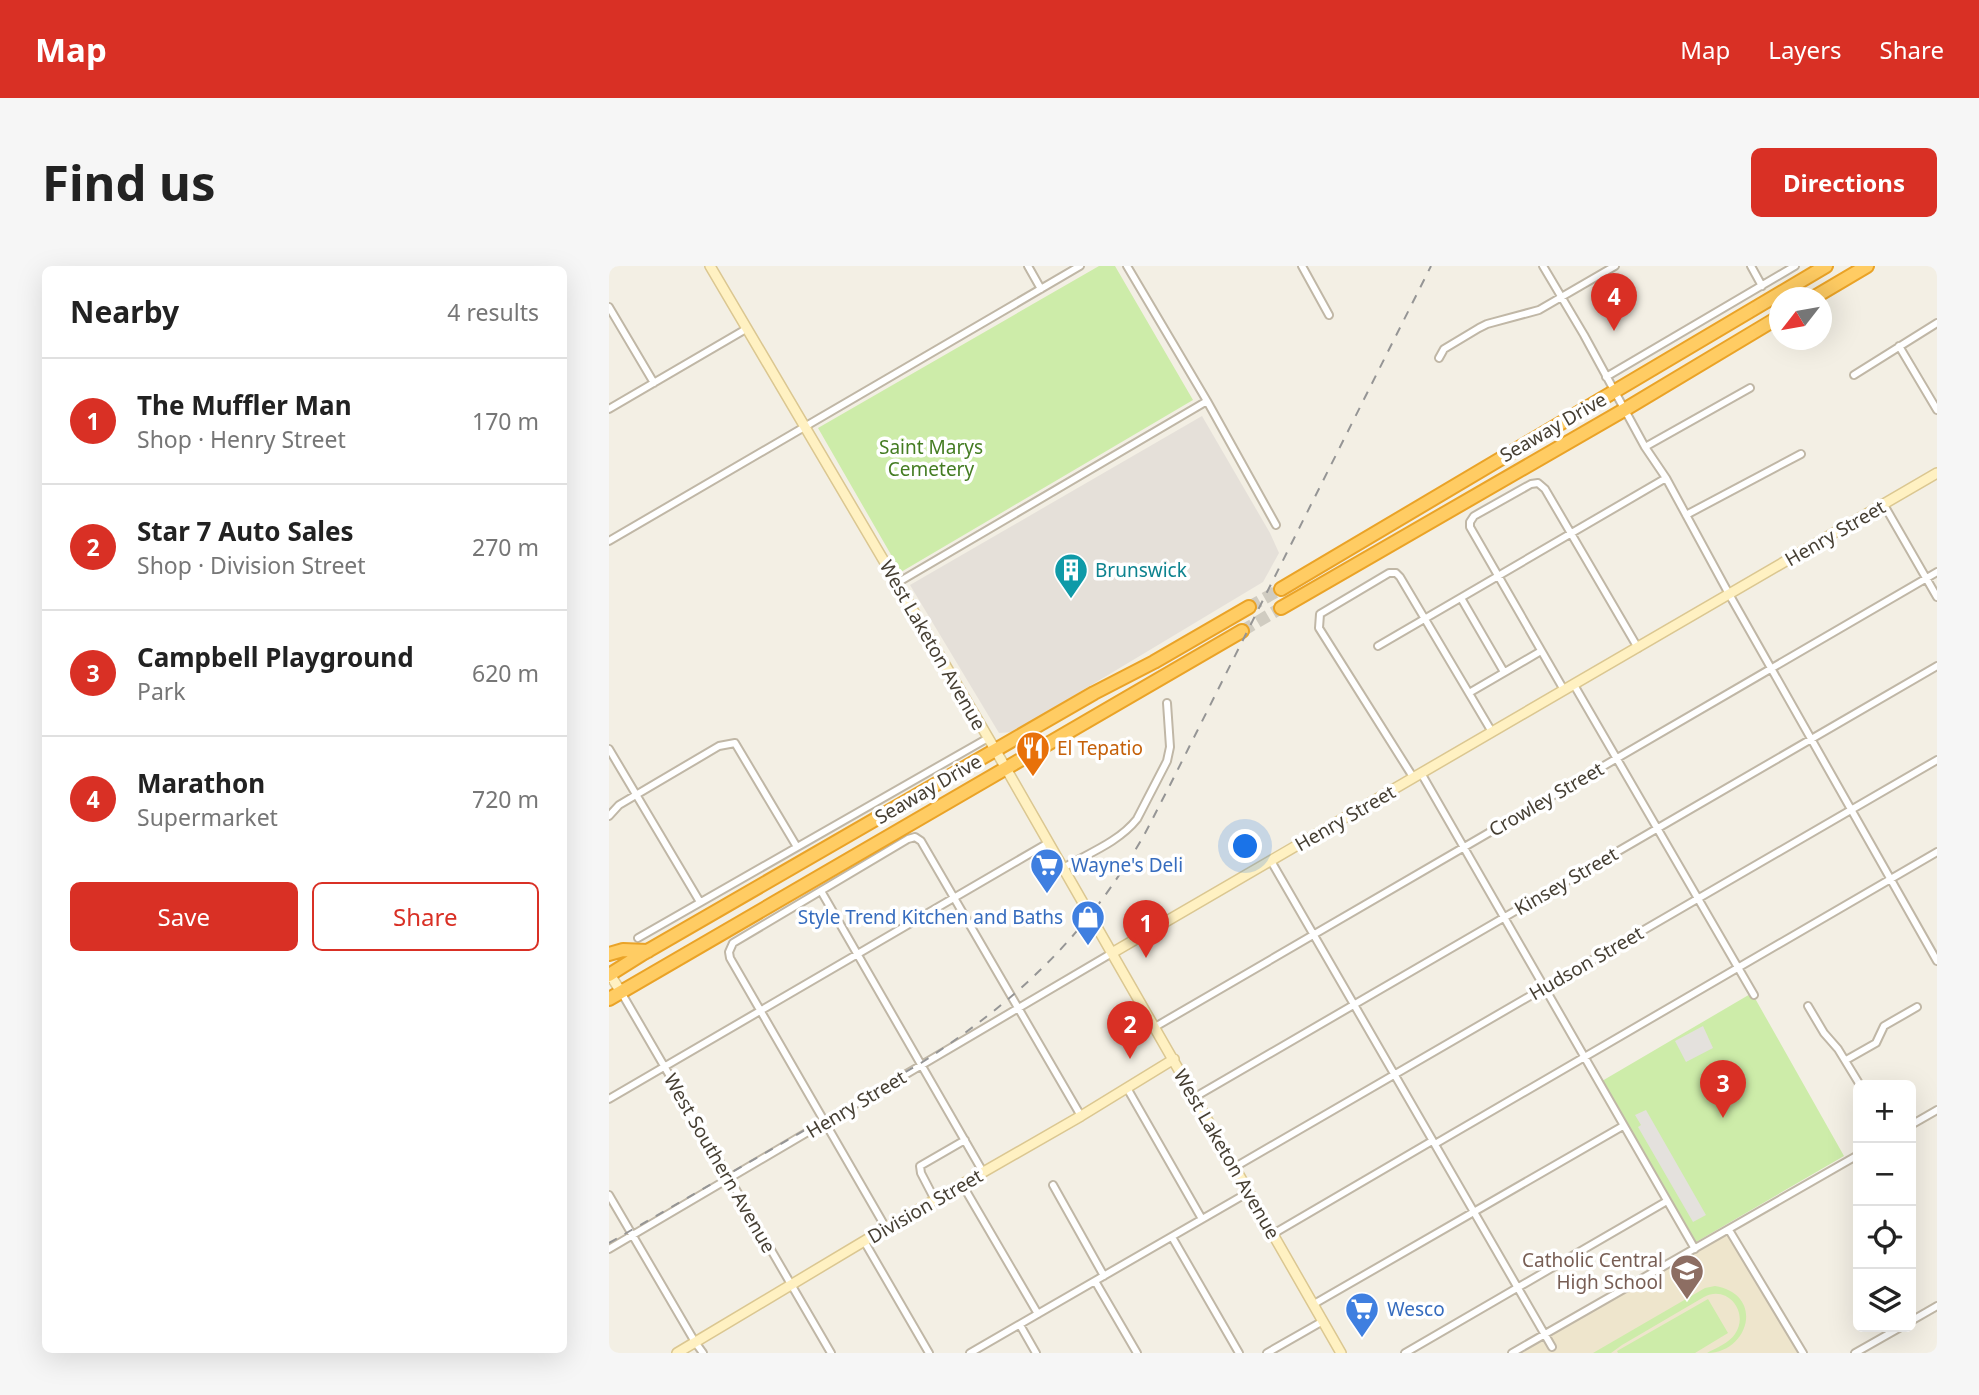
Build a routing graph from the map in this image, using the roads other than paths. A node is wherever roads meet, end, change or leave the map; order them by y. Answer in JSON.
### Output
{"nodes":[{"id":1,"x":709,"y":266,"type":"edge"},
{"id":2,"x":1028,"y":266,"type":"edge"},
{"id":3,"x":1080,"y":266,"type":"edge"},
{"id":4,"x":1127,"y":266,"type":"edge"},
{"id":5,"x":1302,"y":266,"type":"edge"},
{"id":6,"x":1543,"y":266,"type":"edge"},
{"id":7,"x":1615,"y":266,"type":"edge"},
{"id":8,"x":1751,"y":266,"type":"edge"},
{"id":9,"x":1795,"y":266,"type":"edge"},
{"id":10,"x":1826,"y":266,"type":"edge"},
{"id":11,"x":1867,"y":266,"type":"edge"},
{"id":12,"x":1762,"y":286,"type":"junction"},
{"id":13,"x":1832,"y":287,"type":"edge"},
{"id":14,"x":1041,"y":289,"type":"junction"},
{"id":15,"x":1561,"y":297,"type":"junction"},
{"id":16,"x":609,"y":307,"type":"edge"},
{"id":17,"x":1329,"y":315,"type":"dead end"},
{"id":18,"x":1937,"y":323,"type":"edge"},
{"id":19,"x":1769,"y":324,"type":"edge"},
{"id":20,"x":747,"y":329,"type":"junction"},
{"id":21,"x":1712,"y":333,"type":"junction"},
{"id":22,"x":1899,"y":346,"type":"junction"},
{"id":23,"x":1439,"y":358,"type":"dead end"},
{"id":24,"x":1854,"y":375,"type":"dead end"},
{"id":25,"x":1606,"y":377,"type":"junction"},
{"id":26,"x":654,"y":383,"type":"junction"},
{"id":27,"x":1750,"y":388,"type":"dead end"},
{"id":28,"x":1609,"y":395,"type":"junction"},
{"id":29,"x":1207,"y":401,"type":"junction"},
{"id":30,"x":1637,"y":402,"type":"junction"},
{"id":31,"x":609,"y":409,"type":"edge"},
{"id":32,"x":1624,"y":410,"type":"junction"},
{"id":33,"x":1937,"y":411,"type":"edge"},
{"id":34,"x":803,"y":427,"type":"junction"},
{"id":35,"x":1645,"y":447,"type":"junction"},
{"id":36,"x":1801,"y":454,"type":"dead end"},
{"id":37,"x":1515,"y":472,"type":"junction"},
{"id":38,"x":1937,"y":472,"type":"edge"},
{"id":39,"x":1666,"y":478,"type":"junction"},
{"id":40,"x":1884,"y":505,"type":"junction"},
{"id":41,"x":1686,"y":515,"type":"junction"},
{"id":42,"x":1276,"y":525,"type":"dead end"},
{"id":43,"x":609,"y":529,"type":"edge"},
{"id":44,"x":1572,"y":534,"type":"junction"},
{"id":45,"x":612,"y":539,"type":"edge"},
{"id":46,"x":1937,"y":572,"type":"edge"},
{"id":47,"x":1497,"y":576,"type":"junction"},
{"id":48,"x":1926,"y":578,"type":"junction"},
{"id":49,"x":897,"y":583,"type":"junction"},
{"id":50,"x":1281,"y":589,"type":"tunnel mouth"},
{"id":51,"x":1729,"y":594,"type":"junction"},
{"id":52,"x":1937,"y":597,"type":"edge"},
{"id":53,"x":1461,"y":598,"type":"junction"},
{"id":54,"x":1249,"y":607,"type":"tunnel mouth"},
{"id":55,"x":1281,"y":608,"type":"tunnel mouth"},
{"id":56,"x":1425,"y":619,"type":"junction"},
{"id":57,"x":1242,"y":631,"type":"tunnel mouth"},
{"id":58,"x":1378,"y":646,"type":"dead end"},
{"id":59,"x":1638,"y":648,"type":"junction"},
{"id":60,"x":1541,"y":651,"type":"junction"},
{"id":61,"x":1937,"y":666,"type":"edge"},
{"id":62,"x":1771,"y":668,"type":"junction"},
{"id":63,"x":1504,"y":672,"type":"junction"},
{"id":64,"x":1574,"y":685,"type":"junction"},
{"id":65,"x":1564,"y":690,"type":"junction"},
{"id":66,"x":1094,"y":693,"type":"junction"},
{"id":67,"x":1469,"y":693,"type":"junction"},
{"id":68,"x":1167,"y":703,"type":"dead end"},
{"id":69,"x":1492,"y":732,"type":"junction"},
{"id":70,"x":988,"y":738,"type":"junction"},
{"id":71,"x":1811,"y":740,"type":"junction"},
{"id":72,"x":609,"y":749,"type":"edge"},
{"id":73,"x":996,"y":751,"type":"junction"},
{"id":74,"x":983,"y":758,"type":"junction"},
{"id":75,"x":1617,"y":758,"type":"junction"},
{"id":76,"x":1937,"y":760,"type":"edge"},
{"id":77,"x":1018,"y":762,"type":"junction"},
{"id":78,"x":1005,"y":769,"type":"junction"},
{"id":79,"x":1417,"y":775,"type":"junction"},
{"id":80,"x":637,"y":795,"type":"junction"},
{"id":81,"x":1851,"y":809,"type":"junction"},
{"id":82,"x":609,"y":816,"type":"edge"},
{"id":83,"x":1658,"y":829,"type":"junction"},
{"id":84,"x":880,"y":842,"type":"junction"},
{"id":85,"x":1048,"y":843,"type":"junction"},
{"id":86,"x":1463,"y":846,"type":"junction"},
{"id":87,"x":797,"y":847,"type":"junction"},
{"id":88,"x":1937,"y":852,"type":"edge"},
{"id":89,"x":1271,"y":861,"type":"junction"},
{"id":90,"x":1063,"y":868,"type":"junction"},
{"id":91,"x":1891,"y":879,"type":"junction"},
{"id":92,"x":821,"y":891,"type":"junction"},
{"id":93,"x":954,"y":898,"type":"junction"},
{"id":94,"x":1698,"y":898,"type":"junction"},
{"id":95,"x":737,"y":900,"type":"junction"},
{"id":96,"x":700,"y":902,"type":"junction"},
{"id":97,"x":1503,"y":917,"type":"junction"},
{"id":98,"x":1313,"y":934,"type":"junction"},
{"id":99,"x":638,"y":938,"type":"dead end"},
{"id":100,"x":1934,"y":949,"type":"edge"},
{"id":101,"x":649,"y":951,"type":"junction"},
{"id":102,"x":1112,"y":953,"type":"junction"},
{"id":103,"x":609,"y":954,"type":"edge"},
{"id":104,"x":858,"y":954,"type":"junction"},
{"id":105,"x":1937,"y":961,"type":"edge"},
{"id":106,"x":1738,"y":968,"type":"junction"},
{"id":107,"x":609,"y":974,"type":"edge"},
{"id":108,"x":635,"y":983,"type":"junction"},
{"id":109,"x":1543,"y":988,"type":"junction"},
{"id":110,"x":615,"y":995,"type":"edge"},
{"id":111,"x":1753,"y":995,"type":"dead end"},
{"id":112,"x":1354,"y":1005,"type":"junction"},
{"id":113,"x":1808,"y":1006,"type":"dead end"},
{"id":114,"x":1917,"y":1007,"type":"dead end"},
{"id":115,"x":1018,"y":1008,"type":"junction"},
{"id":116,"x":761,"y":1010,"type":"junction"},
{"id":117,"x":1155,"y":1027,"type":"junction"},
{"id":118,"x":1584,"y":1057,"type":"junction"},
{"id":119,"x":1174,"y":1059,"type":"junction"},
{"id":120,"x":1846,"y":1060,"type":"junction"},
{"id":121,"x":922,"y":1065,"type":"junction"},
{"id":122,"x":664,"y":1067,"type":"junction"},
{"id":123,"x":1394,"y":1075,"type":"junction"},
{"id":124,"x":1857,"y":1080,"type":"edge"},
{"id":125,"x":1127,"y":1088,"type":"junction"},
{"id":126,"x":1195,"y":1097,"type":"junction"},
{"id":127,"x":609,"y":1099,"type":"edge"},
{"id":128,"x":1937,"y":1110,"type":"edge"},
{"id":129,"x":1081,"y":1116,"type":"junction"},
{"id":130,"x":826,"y":1122,"type":"junction"},
{"id":131,"x":1916,"y":1122,"type":"edge"},
{"id":132,"x":1623,"y":1126,"type":"junction"},
{"id":133,"x":965,"y":1140,"type":"junction"},
{"id":134,"x":1433,"y":1142,"type":"junction"},
{"id":135,"x":1853,"y":1158,"type":"edge"},
{"id":136,"x":1235,"y":1167,"type":"junction"},
{"id":137,"x":983,"y":1172,"type":"junction"},
{"id":138,"x":730,"y":1179,"type":"junction"},
{"id":139,"x":962,"y":1184,"type":"junction"},
{"id":140,"x":1053,"y":1185,"type":"dead end"},
{"id":141,"x":1249,"y":1192,"type":"junction"},
{"id":142,"x":609,"y":1195,"type":"edge"},
{"id":143,"x":935,"y":1200,"type":"junction"},
{"id":144,"x":1667,"y":1201,"type":"junction"},
{"id":145,"x":1474,"y":1211,"type":"junction"},
{"id":146,"x":1202,"y":1219,"type":"junction"},
{"id":147,"x":885,"y":1227,"type":"junction"},
{"id":148,"x":1729,"y":1230,"type":"junction"},
{"id":149,"x":1273,"y":1234,"type":"junction"},
{"id":150,"x":633,"y":1236,"type":"junction"},
{"id":151,"x":1172,"y":1237,"type":"junction"},
{"id":152,"x":865,"y":1241,"type":"junction"},
{"id":153,"x":609,"y":1249,"type":"edge"},
{"id":154,"x":1695,"y":1249,"type":"junction"},
{"id":155,"x":1103,"y":1273,"type":"junction"},
{"id":156,"x":1095,"y":1281,"type":"junction"},
{"id":157,"x":791,"y":1285,"type":"junction"},
{"id":158,"x":1518,"y":1287,"type":"junction"},
{"id":159,"x":1314,"y":1304,"type":"junction"},
{"id":160,"x":1937,"y":1306,"type":"edge"},
{"id":161,"x":1038,"y":1314,"type":"junction"},
{"id":162,"x":1916,"y":1318,"type":"edge"},
{"id":163,"x":1323,"y":1321,"type":"junction"},
{"id":164,"x":1020,"y":1325,"type":"junction"},
{"id":165,"x":1892,"y":1332,"type":"edge"},
{"id":166,"x":1545,"y":1335,"type":"junction"},
{"id":167,"x":695,"y":1342,"type":"junction"},
{"id":168,"x":1552,"y":1347,"type":"dead end"},
{"id":169,"x":677,"y":1353,"type":"edge"},
{"id":170,"x":703,"y":1353,"type":"edge"},
{"id":171,"x":831,"y":1353,"type":"edge"},
{"id":172,"x":929,"y":1353,"type":"edge"},
{"id":173,"x":969,"y":1353,"type":"edge"},
{"id":174,"x":1036,"y":1353,"type":"edge"},
{"id":175,"x":1137,"y":1353,"type":"edge"},
{"id":176,"x":1239,"y":1353,"type":"edge"},
{"id":177,"x":1267,"y":1353,"type":"edge"},
{"id":178,"x":1341,"y":1353,"type":"edge"},
{"id":179,"x":1405,"y":1353,"type":"edge"},
{"id":180,"x":1513,"y":1353,"type":"edge"},
{"id":181,"x":1803,"y":1353,"type":"edge"},
{"id":182,"x":1855,"y":1353,"type":"edge"}],
"edges":[{"from":1,"to":20,"type":"main road","name":"West Laketon Avenue"},
{"from":2,"to":14,"type":"street"},
{"from":3,"to":14,"type":"street"},
{"from":4,"to":29,"type":"street"},
{"from":5,"to":17,"type":"street"},
{"from":6,"to":15,"type":"street"},
{"from":7,"to":15,"type":"street"},
{"from":8,"to":12,"type":"street"},
{"from":9,"to":12,"type":"street"},
{"from":10,"to":21,"type":"highway","name":"Seaway Drive"},
{"from":11,"to":13,"type":"highway"},
{"from":12,"to":25,"type":"street"},
{"from":14,"to":34,"type":"street"},
{"from":15,"to":23,"type":"street"},
{"from":15,"to":25,"type":"street"},
{"from":16,"to":26,"type":"street"},
{"from":18,"to":22,"type":"street"},
{"from":19,"to":30,"type":"highway","name":"Seaway Drive"},
{"from":20,"to":26,"type":"street"},
{"from":20,"to":34,"type":"main road","name":"West Laketon Avenue"},
{"from":21,"to":28,"type":"highway","name":"Seaway Drive"},
{"from":21,"to":30,"type":"highway"},
{"from":22,"to":24,"type":"street"},
{"from":22,"to":33,"type":"street"},
{"from":25,"to":28,"type":"street"},
{"from":26,"to":31,"type":"street"},
{"from":27,"to":35,"type":"street"},
{"from":28,"to":32,"type":"street"},
{"from":28,"to":37,"type":"highway"},
{"from":28,"to":50,"type":"highway","name":"Seaway Drive"},
{"from":29,"to":42,"type":"street"},
{"from":29,"to":49,"type":"street"},
{"from":30,"to":32,"type":"highway","name":"Seaway Drive"},
{"from":32,"to":35,"type":"street"},
{"from":32,"to":37,"type":"highway","name":"Seaway Drive"},
{"from":34,"to":45,"type":"street"},
{"from":34,"to":49,"type":"main road","name":"West Laketon Avenue"},
{"from":35,"to":39,"type":"street"},
{"from":36,"to":41,"type":"street"},
{"from":37,"to":55,"type":"highway","name":"Seaway Drive"},
{"from":38,"to":40,"type":"main road","name":"Henry Street"},
{"from":39,"to":41,"type":"street"},
{"from":39,"to":44,"type":"street"},
{"from":40,"to":48,"type":"street"},
{"from":40,"to":51,"type":"main road","name":"Henry Street"},
{"from":41,"to":51,"type":"street"},
{"from":43,"to":45,"type":"street"},
{"from":44,"to":47,"type":"street"},
{"from":44,"to":47,"type":"street"},
{"from":44,"to":59,"type":"street"},
{"from":46,"to":48,"type":"street","name":"Crowley Street"},
{"from":47,"to":53,"type":"street"},
{"from":47,"to":60,"type":"street"},
{"from":48,"to":52,"type":"street"},
{"from":48,"to":62,"type":"street","name":"Crowley Street"},
{"from":49,"to":70,"type":"main road","name":"West Laketon Avenue"},
{"from":51,"to":59,"type":"main road","name":"Henry Street"},
{"from":51,"to":62,"type":"street"},
{"from":53,"to":56,"type":"street"},
{"from":53,"to":63,"type":"street"},
{"from":54,"to":66,"type":"highway","name":"Seaway Drive"},
{"from":56,"to":58,"type":"street"},
{"from":56,"to":67,"type":"street"},
{"from":56,"to":79,"type":"street"},
{"from":57,"to":77,"type":"highway","name":"Seaway Drive"},
{"from":59,"to":64,"type":"main road","name":"Henry Street"},
{"from":60,"to":63,"type":"street"},
{"from":60,"to":65,"type":"street"},
{"from":61,"to":71,"type":"street","name":"Kinsey Street"},
{"from":62,"to":71,"type":"street"},
{"from":62,"to":75,"type":"street","name":"Crowley Street"},
{"from":63,"to":67,"type":"street"},
{"from":64,"to":65,"type":"main road","name":"Henry Street"},
{"from":64,"to":75,"type":"street"},
{"from":65,"to":69,"type":"main road","name":"Henry Street"},
{"from":66,"to":73,"type":"highway","name":"Seaway Drive"},
{"from":66,"to":77,"type":"highway"},
{"from":67,"to":69,"type":"street"},
{"from":68,"to":90,"type":"street"},
{"from":69,"to":79,"type":"main road","name":"Henry Street"},
{"from":70,"to":73,"type":"main road","name":"West Laketon Avenue"},
{"from":70,"to":87,"type":"street"},
{"from":71,"to":81,"type":"street"},
{"from":71,"to":83,"type":"street","name":"Kinsey Street"},
{"from":72,"to":80,"type":"street"},
{"from":73,"to":74,"type":"highway","name":"Seaway Drive"},
{"from":73,"to":78,"type":"main road","name":"West Laketon Avenue"},
{"from":74,"to":84,"type":"highway"},
{"from":74,"to":95,"type":"highway","name":"Seaway Drive"},
{"from":75,"to":83,"type":"street"},
{"from":75,"to":86,"type":"street","name":"Crowley Street"},
{"from":76,"to":81,"type":"street","name":"Hudson Street"},
{"from":77,"to":78,"type":"highway","name":"Seaway Drive"},
{"from":78,"to":84,"type":"highway","name":"Seaway Drive"},
{"from":78,"to":85,"type":"main road","name":"West Laketon Avenue"},
{"from":79,"to":86,"type":"street"},
{"from":79,"to":89,"type":"main road","name":"Henry Street"},
{"from":80,"to":82,"type":"street"},
{"from":80,"to":87,"type":"street"},
{"from":80,"to":96,"type":"street"},
{"from":81,"to":91,"type":"street"},
{"from":81,"to":94,"type":"street","name":"Hudson Street"},
{"from":83,"to":94,"type":"street"},
{"from":83,"to":97,"type":"street","name":"Kinsey Street"},
{"from":84,"to":108,"type":"highway","name":"Seaway Drive"},
{"from":85,"to":90,"type":"main road","name":"West Laketon Avenue"},
{"from":85,"to":93,"type":"street"},
{"from":86,"to":97,"type":"street"},
{"from":86,"to":98,"type":"street","name":"Crowley Street"},
{"from":87,"to":96,"type":"street"},
{"from":88,"to":91,"type":"street"},
{"from":89,"to":98,"type":"street"},
{"from":89,"to":102,"type":"main road","name":"Henry Street"},
{"from":90,"to":102,"type":"main road","name":"West Laketon Avenue"},
{"from":91,"to":100,"type":"street"},
{"from":91,"to":106,"type":"street"},
{"from":92,"to":93,"type":"street"},
{"from":92,"to":104,"type":"street"},
{"from":92,"to":116,"type":"street"},
{"from":93,"to":104,"type":"street"},
{"from":93,"to":115,"type":"street"},
{"from":94,"to":106,"type":"street"},
{"from":94,"to":109,"type":"street","name":"Hudson Street"},
{"from":95,"to":101,"type":"highway","name":"Seaway Drive"},
{"from":95,"to":108,"type":"highway"},
{"from":96,"to":99,"type":"street"},
{"from":97,"to":109,"type":"street"},
{"from":97,"to":112,"type":"street","name":"Kinsey Street"},
{"from":98,"to":112,"type":"street"},
{"from":98,"to":117,"type":"street","name":"Crowley Street"},
{"from":100,"to":105,"type":"street"},
{"from":101,"to":103,"type":"highway"},
{"from":101,"to":107,"type":"highway","name":"Seaway Drive"},
{"from":102,"to":115,"type":"street","name":"Henry Street"},
{"from":102,"to":117,"type":"main road","name":"West Laketon Avenue"},
{"from":104,"to":116,"type":"street"},
{"from":104,"to":121,"type":"street"},
{"from":106,"to":111,"type":"street"},
{"from":106,"to":118,"type":"street"},
{"from":107,"to":110,"type":"main road","name":"West Southern Avenue"},
{"from":108,"to":110,"type":"highway","name":"Seaway Drive"},
{"from":109,"to":118,"type":"street"},
{"from":109,"to":123,"type":"street","name":"Hudson Street"},
{"from":110,"to":122,"type":"street","name":"West Southern Avenue"},
{"from":112,"to":123,"type":"street"},
{"from":112,"to":126,"type":"street","name":"Kinsey Street"},
{"from":113,"to":120,"type":"street"},
{"from":114,"to":120,"type":"street"},
{"from":115,"to":121,"type":"street","name":"Henry Street"},
{"from":115,"to":129,"type":"street"},
{"from":116,"to":122,"type":"street"},
{"from":116,"to":130,"type":"street"},
{"from":117,"to":119,"type":"main road","name":"West Laketon Avenue"},
{"from":118,"to":132,"type":"street"},
{"from":118,"to":134,"type":"street"},
{"from":119,"to":125,"type":"main road","name":"Division Street"},
{"from":119,"to":126,"type":"main road","name":"West Laketon Avenue"},
{"from":120,"to":124,"type":"street"},
{"from":121,"to":130,"type":"street","name":"Henry Street"},
{"from":121,"to":133,"type":"street"},
{"from":122,"to":127,"type":"street"},
{"from":122,"to":138,"type":"street","name":"West Southern Avenue"},
{"from":123,"to":134,"type":"street"},
{"from":123,"to":136,"type":"street","name":"Hudson Street"},
{"from":125,"to":129,"type":"main road","name":"Division Street"},
{"from":125,"to":146,"type":"street"},
{"from":126,"to":136,"type":"main road","name":"West Laketon Avenue"},
{"from":128,"to":131,"type":"street"},
{"from":129,"to":137,"type":"main road","name":"Division Street"},
{"from":130,"to":138,"type":"street","name":"Henry Street"},
{"from":130,"to":147,"type":"street"},
{"from":132,"to":144,"type":"street"},
{"from":132,"to":145,"type":"street"},
{"from":133,"to":137,"type":"street"},
{"from":133,"to":143,"type":"street"},
{"from":134,"to":145,"type":"street"},
{"from":134,"to":149,"type":"street"},
{"from":135,"to":148,"type":"street"},
{"from":136,"to":141,"type":"main road","name":"West Laketon Avenue"},
{"from":137,"to":139,"type":"main road","name":"Division Street"},
{"from":138,"to":150,"type":"street","name":"Henry Street"},
{"from":138,"to":157,"type":"street","name":"West Southern Avenue"},
{"from":139,"to":143,"type":"main road","name":"Division Street"},
{"from":139,"to":161,"type":"street"},
{"from":140,"to":155,"type":"street"},
{"from":141,"to":146,"type":"street"},
{"from":141,"to":149,"type":"main road","name":"West Laketon Avenue"},
{"from":142,"to":150,"type":"street"},
{"from":143,"to":147,"type":"main road","name":"Division Street"},
{"from":144,"to":154,"type":"street"},
{"from":144,"to":158,"type":"street"},
{"from":145,"to":158,"type":"street"},
{"from":145,"to":159,"type":"street"},
{"from":146,"to":151,"type":"street"},
{"from":147,"to":152,"type":"main road","name":"Division Street"},
{"from":148,"to":154,"type":"street"},
{"from":148,"to":181,"type":"street"},
{"from":149,"to":159,"type":"main road","name":"West Laketon Avenue"},
{"from":150,"to":153,"type":"street","name":"Henry Street"},
{"from":150,"to":167,"type":"street"},
{"from":151,"to":155,"type":"street"},
{"from":151,"to":176,"type":"street"},
{"from":152,"to":157,"type":"main road","name":"Division Street"},
{"from":152,"to":172,"type":"street"},
{"from":154,"to":166,"type":"street"},
{"from":155,"to":156,"type":"street"},
{"from":156,"to":161,"type":"street"},
{"from":156,"to":175,"type":"street"},
{"from":157,"to":167,"type":"main road","name":"Division Street"},
{"from":157,"to":171,"type":"street","name":"West Southern Avenue"},
{"from":158,"to":166,"type":"street"},
{"from":158,"to":179,"type":"street"},
{"from":159,"to":163,"type":"main road","name":"West Laketon Avenue"},
{"from":160,"to":162,"type":"street"},
{"from":161,"to":164,"type":"street"},
{"from":163,"to":177,"type":"street"},
{"from":163,"to":178,"type":"main road","name":"West Laketon Avenue"},
{"from":164,"to":173,"type":"street"},
{"from":164,"to":174,"type":"street"},
{"from":165,"to":182,"type":"street"},
{"from":166,"to":168,"type":"street"},
{"from":166,"to":180,"type":"street"},
{"from":167,"to":169,"type":"main road","name":"Division Street"},
{"from":167,"to":170,"type":"street"}]}
